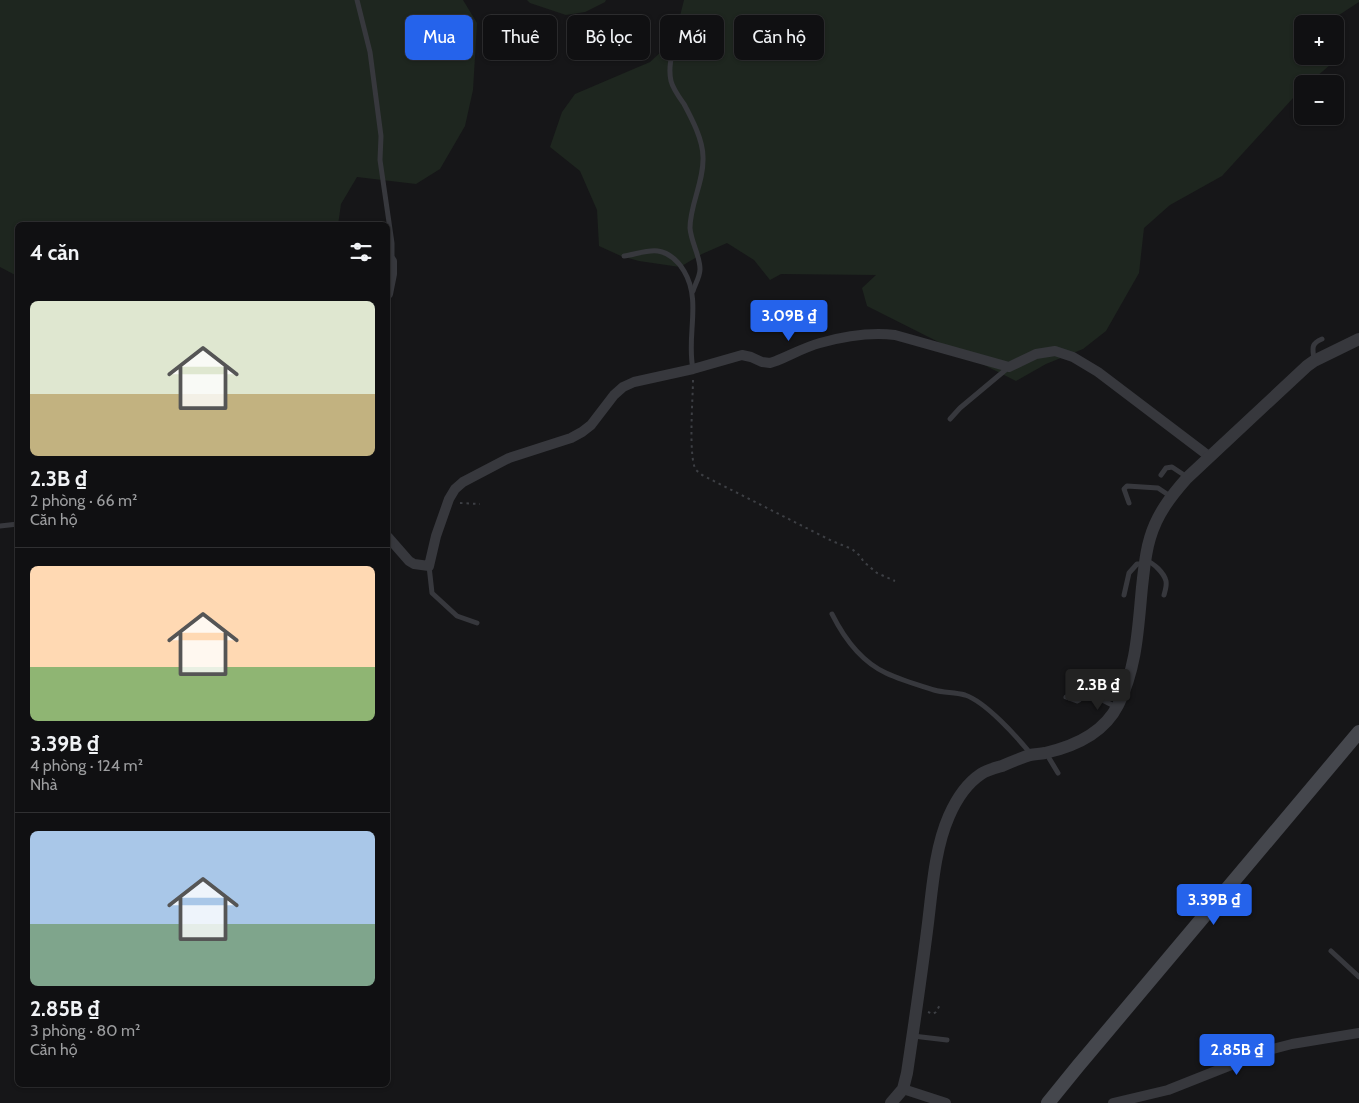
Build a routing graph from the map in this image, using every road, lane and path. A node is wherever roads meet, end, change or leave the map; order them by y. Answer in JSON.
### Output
{"nodes":[{"id":1,"x":357,"y":0,"type":"edge"},
{"id":2,"x":671,"y":60,"type":"edge"},
{"id":3,"x":389,"y":222,"type":"edge"},
{"id":4,"x":390,"y":228,"type":"edge"},
{"id":5,"x":624,"y":256,"type":"dead end"},
{"id":6,"x":390,"y":258,"type":"edge"},
{"id":7,"x":390,"y":284,"type":"edge"},
{"id":8,"x":693,"y":291,"type":"junction"},
{"id":9,"x":1322,"y":339,"type":"dead end"},
{"id":10,"x":1359,"y":339,"type":"edge"},
{"id":11,"x":1314,"y":361,"type":"junction"},
{"id":12,"x":1009,"y":367,"type":"junction"},
{"id":13,"x":693,"y":369,"type":"junction"},
{"id":14,"x":950,"y":419,"type":"dead end"},
{"id":15,"x":1210,"y":457,"type":"junction"},
{"id":16,"x":1161,"y":475,"type":"dead end"},
{"id":17,"x":1187,"y":478,"type":"junction"},
{"id":18,"x":1171,"y":496,"type":"junction"},
{"id":19,"x":449,"y":499,"type":"junction"},
{"id":20,"x":480,"y":504,"type":"dead end"},
{"id":21,"x":1129,"y":504,"type":"dead end"},
{"id":22,"x":15,"y":524,"type":"edge"},
{"id":23,"x":0,"y":526,"type":"edge"},
{"id":24,"x":390,"y":539,"type":"edge"},
{"id":25,"x":1145,"y":562,"type":"junction"},
{"id":26,"x":428,"y":566,"type":"junction"},
{"id":27,"x":895,"y":582,"type":"dead end"},
{"id":28,"x":1164,"y":594,"type":"dead end"},
{"id":29,"x":1124,"y":595,"type":"dead end"},
{"id":30,"x":832,"y":614,"type":"dead end"},
{"id":31,"x":477,"y":624,"type":"dead end"},
{"id":32,"x":1066,"y":696,"type":"dead end"},
{"id":33,"x":1117,"y":708,"type":"junction"},
{"id":34,"x":1359,"y":732,"type":"edge"},
{"id":35,"x":1045,"y":752,"type":"junction"},
{"id":36,"x":1032,"y":755,"type":"junction"},
{"id":37,"x":1058,"y":773,"type":"dead end"},
{"id":38,"x":1331,"y":951,"type":"dead end"},
{"id":39,"x":1359,"y":977,"type":"edge"},
{"id":40,"x":941,"y":1003,"type":"dead end"},
{"id":41,"x":916,"y":1008,"type":"junction"},
{"id":42,"x":1359,"y":1033,"type":"edge"},
{"id":43,"x":913,"y":1036,"type":"junction"},
{"id":44,"x":947,"y":1040,"type":"dead end"},
{"id":45,"x":903,"y":1089,"type":"junction"},
{"id":46,"x":893,"y":1102,"type":"edge"},
{"id":47,"x":946,"y":1103,"type":"edge"},
{"id":48,"x":1048,"y":1103,"type":"edge"},
{"id":49,"x":1113,"y":1103,"type":"edge"}],
"edges":[{"from":1,"to":3,"type":"lane"},
{"from":2,"to":8,"type":"lane"},
{"from":4,"to":6,"type":"lane"},
{"from":5,"to":8,"type":"lane"},
{"from":6,"to":7,"type":"street"},
{"from":8,"to":13,"type":"lane"},
{"from":9,"to":11,"type":"lane"},
{"from":10,"to":11,"type":"street"},
{"from":11,"to":15,"type":"street"},
{"from":12,"to":13,"type":"street"},
{"from":12,"to":14,"type":"lane"},
{"from":12,"to":15,"type":"street"},
{"from":13,"to":19,"type":"street"},
{"from":13,"to":27,"type":"path"},
{"from":15,"to":17,"type":"street"},
{"from":16,"to":17,"type":"lane"},
{"from":17,"to":18,"type":"street"},
{"from":18,"to":21,"type":"lane"},
{"from":18,"to":25,"type":"street"},
{"from":19,"to":20,"type":"path"},
{"from":19,"to":26,"type":"street"},
{"from":22,"to":23,"type":"lane"},
{"from":24,"to":26,"type":"street"},
{"from":25,"to":28,"type":"lane"},
{"from":25,"to":29,"type":"lane"},
{"from":25,"to":33,"type":"street"},
{"from":26,"to":31,"type":"lane"},
{"from":30,"to":36,"type":"lane"},
{"from":32,"to":33,"type":"lane"},
{"from":33,"to":35,"type":"street"},
{"from":34,"to":48,"type":"main road"},
{"from":35,"to":36,"type":"street"},
{"from":35,"to":37,"type":"lane"},
{"from":36,"to":41,"type":"street"},
{"from":38,"to":39,"type":"lane"},
{"from":40,"to":41,"type":"path"},
{"from":41,"to":43,"type":"street"},
{"from":42,"to":49,"type":"street"},
{"from":43,"to":44,"type":"lane"},
{"from":43,"to":45,"type":"street"},
{"from":45,"to":46,"type":"street"},
{"from":45,"to":47,"type":"street"}]}
